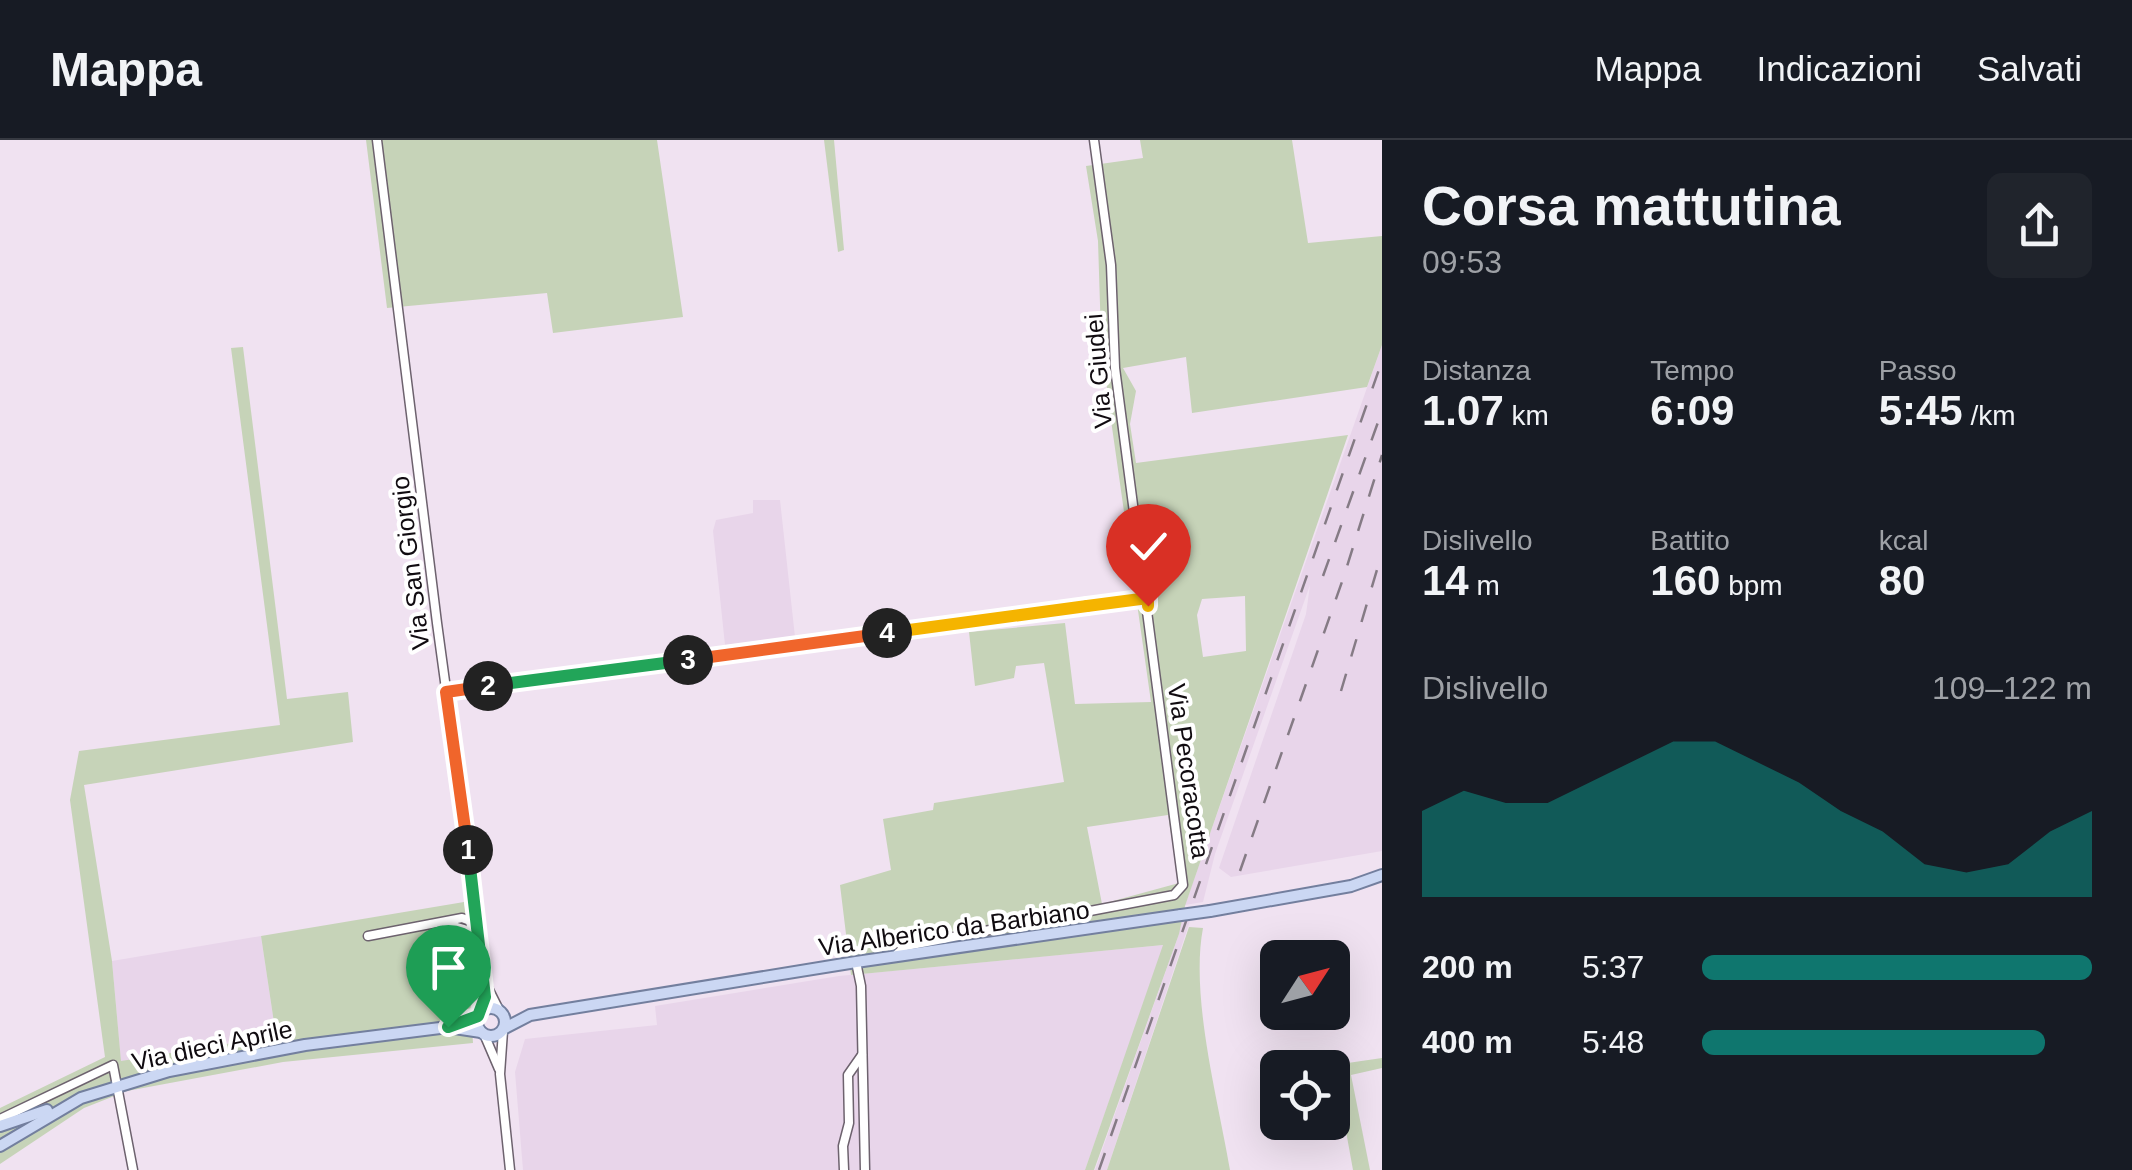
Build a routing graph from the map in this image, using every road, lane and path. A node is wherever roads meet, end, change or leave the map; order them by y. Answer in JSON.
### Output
{"nodes":[{"id":1,"x":377,"y":140,"type":"edge"},
{"id":2,"x":1094,"y":140,"type":"edge"},
{"id":3,"x":1148,"y":598,"type":"junction"},
{"id":4,"x":446,"y":692,"type":"junction"},
{"id":5,"x":1382,"y":875,"type":"edge"},
{"id":6,"x":476,"y":904,"type":"junction"},
{"id":7,"x":462,"y":918,"type":"junction"},
{"id":8,"x":443,"y":923,"type":"junction"},
{"id":9,"x":478,"y":924,"type":"junction"},
{"id":10,"x":466,"y":930,"type":"junction"},
{"id":11,"x":368,"y":936,"type":"dead end"},
{"id":12,"x":481,"y":947,"type":"junction"},
{"id":13,"x":894,"y":958,"type":"junction"},
{"id":14,"x":856,"y":962,"type":"junction"},
{"id":15,"x":486,"y":982,"type":"junction"},
{"id":16,"x":500,"y":1011,"type":"junction"},
{"id":17,"x":479,"y":1014,"type":"junction"},
{"id":18,"x":530,"y":1015,"type":"junction"},
{"id":19,"x":448,"y":1027,"type":"junction"},
{"id":20,"x":504,"y":1029,"type":"junction"},
{"id":21,"x":483,"y":1033,"type":"junction"},
{"id":22,"x":862,"y":1055,"type":"junction"},
{"id":23,"x":500,"y":1074,"type":"junction"},
{"id":24,"x":118,"y":1085,"type":"junction"},
{"id":25,"x":81,"y":1098,"type":"junction"},
{"id":26,"x":0,"y":1122,"type":"edge"},
{"id":27,"x":0,"y":1146,"type":"edge"},
{"id":28,"x":133,"y":1170,"type":"edge"},
{"id":29,"x":510,"y":1170,"type":"edge"},
{"id":30,"x":844,"y":1170,"type":"edge"},
{"id":31,"x":865,"y":1170,"type":"edge"}],
"edges":[{"from":1,"to":4,"type":"street","name":"Via San Giorgio"},
{"from":2,"to":3,"type":"street","name":"Via Giudei"},
{"from":3,"to":4,"type":"street"},
{"from":3,"to":13,"type":"street","name":"Via Pecoracotta"},
{"from":4,"to":6,"type":"street","name":"Via San Giorgio"},
{"from":5,"to":13,"type":"main road","name":"Via Alberico da Barbiano","bridge":true},
{"from":6,"to":7,"type":"street"},
{"from":6,"to":9,"type":"street","name":"Via San Giorgio"},
{"from":7,"to":8,"type":"street"},
{"from":7,"to":9,"type":"street"},
{"from":8,"to":10,"type":"street"},
{"from":8,"to":11,"type":"street"},
{"from":9,"to":10,"type":"street"},
{"from":9,"to":12,"type":"street","name":"Via San Giorgio"},
{"from":10,"to":12,"type":"street"},
{"from":12,"to":15,"type":"street","name":"Via San Giorgio"},
{"from":13,"to":14,"type":"main road","name":"Via Alberico da Barbiano"},
{"from":14,"to":18,"type":"main road","name":"Via Alberico da Barbiano"},
{"from":14,"to":22,"type":"street"},
{"from":15,"to":16,"type":"street","name":"Via San Giorgio"},
{"from":15,"to":17,"type":"street","name":"Via San Giorgio"},
{"from":16,"to":17,"type":"main road"},
{"from":16,"to":18,"type":"main road","name":"Via Alberico da Barbiano"},
{"from":16,"to":20,"type":"main road"},
{"from":17,"to":19,"type":"main road","name":"Via dieci Aprile"},
{"from":17,"to":21,"type":"main road"},
{"from":18,"to":20,"type":"main road","name":"Via Alberico da Barbiano"},
{"from":19,"to":21,"type":"main road","name":"Via dieci Aprile"},
{"from":19,"to":24,"type":"main road","name":"Via dieci Aprile"},
{"from":20,"to":21,"type":"main road"},
{"from":20,"to":23,"type":"street"},
{"from":21,"to":23,"type":"street"},
{"from":22,"to":30,"type":"street"},
{"from":22,"to":31,"type":"street"},
{"from":23,"to":29,"type":"street"},
{"from":24,"to":25,"type":"main road","name":"Via dieci Aprile"},
{"from":24,"to":26,"type":"street"},
{"from":24,"to":28,"type":"street"},
{"from":25,"to":26,"type":"main road"},
{"from":25,"to":27,"type":"main road","name":"Via dieci Aprile"}]}
